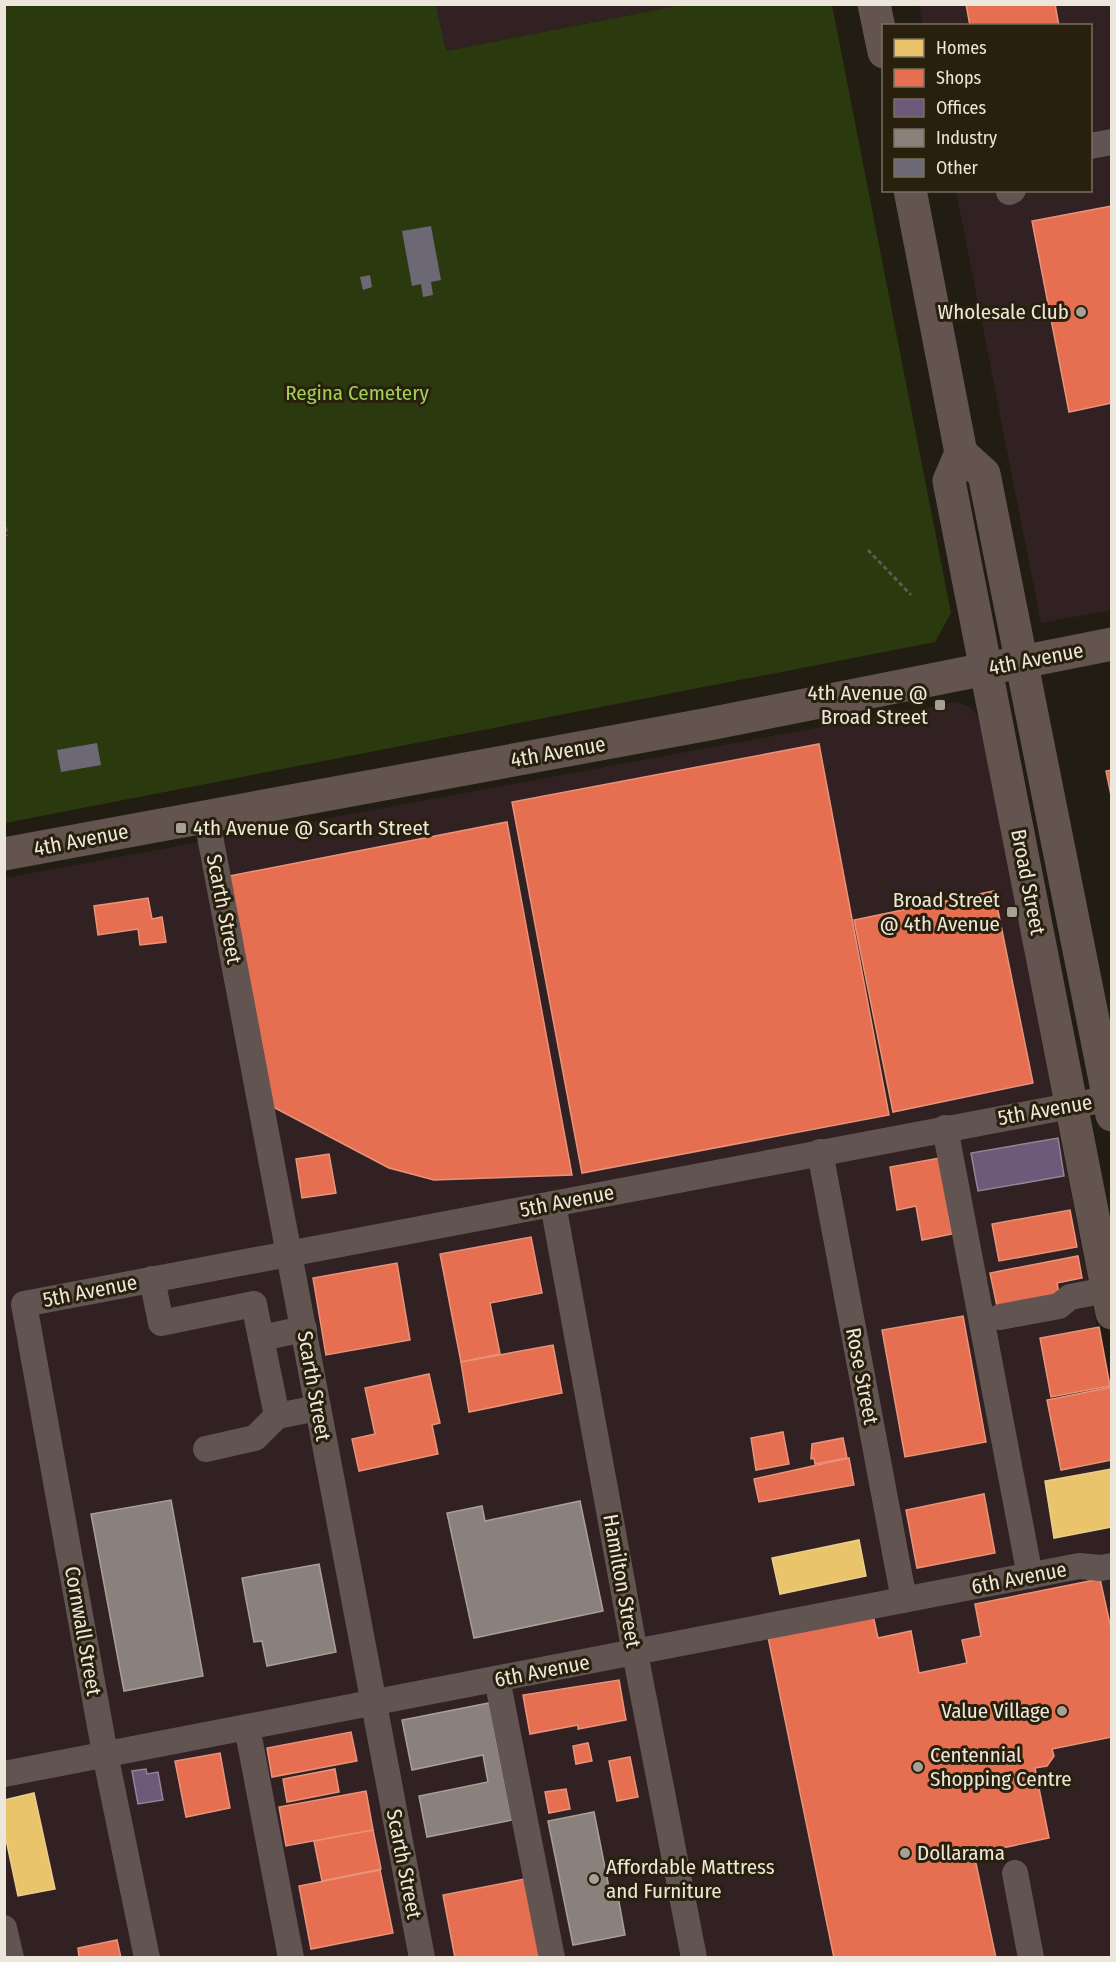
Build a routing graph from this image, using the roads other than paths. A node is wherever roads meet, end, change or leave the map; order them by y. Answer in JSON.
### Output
{"nodes":[{"id":1,"x":874,"y":4,"type":"edge"},
{"id":2,"x":882,"y":42,"type":"edge"},
{"id":3,"x":1112,"y":142,"type":"edge"},
{"id":4,"x":1092,"y":146,"type":"edge"},
{"id":5,"x":910,"y":192,"type":"edge"},
{"id":6,"x":961,"y":453,"type":"junction"},
{"id":7,"x":1112,"y":644,"type":"edge"},
{"id":8,"x":1022,"y":662,"type":"junction"},
{"id":9,"x":985,"y":670,"type":"junction"},
{"id":10,"x":206,"y":815,"type":"junction"},
{"id":11,"x":4,"y":854,"type":"edge"},
{"id":12,"x":1110,"y":1104,"type":"edge"},
{"id":13,"x":1073,"y":1105,"type":"junction"},
{"id":14,"x":945,"y":1128,"type":"junction"},
{"id":15,"x":820,"y":1152,"type":"junction"},
{"id":16,"x":554,"y":1204,"type":"junction"},
{"id":17,"x":290,"y":1252,"type":"junction"},
{"id":18,"x":152,"y":1279,"type":"junction"},
{"id":19,"x":1109,"y":1302,"type":"edge"},
{"id":20,"x":24,"y":1304,"type":"joint"},
{"id":21,"x":1000,"y":1317,"type":"dead end"},
{"id":22,"x":304,"y":1329,"type":"junction"},
{"id":23,"x":261,"y":1338,"type":"junction"},
{"id":24,"x":318,"y":1408,"type":"junction"},
{"id":25,"x":277,"y":1416,"type":"junction"},
{"id":26,"x":206,"y":1449,"type":"dead end"},
{"id":27,"x":1112,"y":1552,"type":"edge"},
{"id":28,"x":1079,"y":1566,"type":"junction"},
{"id":29,"x":1112,"y":1566,"type":"edge"},
{"id":30,"x":1030,"y":1576,"type":"junction"},
{"id":31,"x":904,"y":1600,"type":"junction"},
{"id":32,"x":635,"y":1653,"type":"junction"},
{"id":33,"x":497,"y":1679,"type":"junction"},
{"id":34,"x":372,"y":1703,"type":"junction"},
{"id":35,"x":247,"y":1727,"type":"junction"},
{"id":36,"x":105,"y":1754,"type":"junction"},
{"id":37,"x":4,"y":1774,"type":"edge"},
{"id":38,"x":1015,"y":1873,"type":"dead end"},
{"id":39,"x":4,"y":1928,"type":"edge"},
{"id":40,"x":11,"y":1958,"type":"edge"},
{"id":41,"x":147,"y":1958,"type":"edge"},
{"id":42,"x":291,"y":1958,"type":"edge"},
{"id":43,"x":422,"y":1958,"type":"edge"},
{"id":44,"x":552,"y":1958,"type":"edge"},
{"id":45,"x":694,"y":1958,"type":"edge"},
{"id":46,"x":1031,"y":1958,"type":"edge"}],
"edges":[{"from":1,"to":2,"type":"main road"},
{"from":3,"to":4,"type":"street"},
{"from":5,"to":6,"type":"main road"},
{"from":6,"to":8,"type":"main road","name":"Broad Street"},
{"from":6,"to":9,"type":"main road","name":"Broad Street"},
{"from":7,"to":8,"type":"main road","name":"4th Avenue"},
{"from":8,"to":9,"type":"main road","name":"4th Avenue"},
{"from":8,"to":12,"type":"main road","name":"Broad Street"},
{"from":9,"to":10,"type":"main road","name":"4th Avenue"},
{"from":9,"to":13,"type":"main road","name":"Broad Street"},
{"from":10,"to":11,"type":"main road","name":"4th Avenue"},
{"from":10,"to":17,"type":"street","name":"Scarth Street"},
{"from":12,"to":13,"type":"street","name":"5th Avenue"},
{"from":13,"to":14,"type":"street","name":"5th Avenue"},
{"from":13,"to":19,"type":"main road","name":"Broad Street"},
{"from":14,"to":15,"type":"street","name":"5th Avenue"},
{"from":14,"to":30,"type":"street"},
{"from":15,"to":16,"type":"street","name":"5th Avenue"},
{"from":15,"to":31,"type":"street","name":"Rose Street"},
{"from":16,"to":17,"type":"street","name":"5th Avenue"},
{"from":16,"to":32,"type":"street","name":"Hamilton Street"},
{"from":17,"to":18,"type":"street","name":"5th Avenue"},
{"from":17,"to":22,"type":"street","name":"Scarth Street"},
{"from":18,"to":20,"type":"street","name":"5th Avenue"},
{"from":18,"to":23,"type":"street"},
{"from":19,"to":21,"type":"street"},
{"from":20,"to":36,"type":"street","name":"Cornwall Street"},
{"from":22,"to":23,"type":"street"},
{"from":22,"to":24,"type":"street","name":"Scarth Street"},
{"from":23,"to":25,"type":"street"},
{"from":24,"to":25,"type":"street"},
{"from":24,"to":34,"type":"street","name":"Scarth Street"},
{"from":25,"to":26,"type":"street"},
{"from":27,"to":28,"type":"street","name":"6th Avenue"},
{"from":28,"to":29,"type":"street","name":"6th Avenue"},
{"from":28,"to":30,"type":"street","name":"6th Avenue"},
{"from":30,"to":31,"type":"street","name":"6th Avenue"},
{"from":31,"to":32,"type":"street","name":"6th Avenue"},
{"from":32,"to":33,"type":"street","name":"6th Avenue"},
{"from":32,"to":45,"type":"street","name":"Hamilton Street"},
{"from":33,"to":34,"type":"street","name":"6th Avenue"},
{"from":33,"to":44,"type":"street"},
{"from":34,"to":35,"type":"street","name":"6th Avenue"},
{"from":34,"to":43,"type":"street","name":"Scarth Street"},
{"from":35,"to":36,"type":"street","name":"6th Avenue"},
{"from":35,"to":42,"type":"street"},
{"from":36,"to":37,"type":"street","name":"6th Avenue"},
{"from":36,"to":41,"type":"street","name":"Cornwall Street"},
{"from":38,"to":46,"type":"street"},
{"from":39,"to":40,"type":"street"}]}
